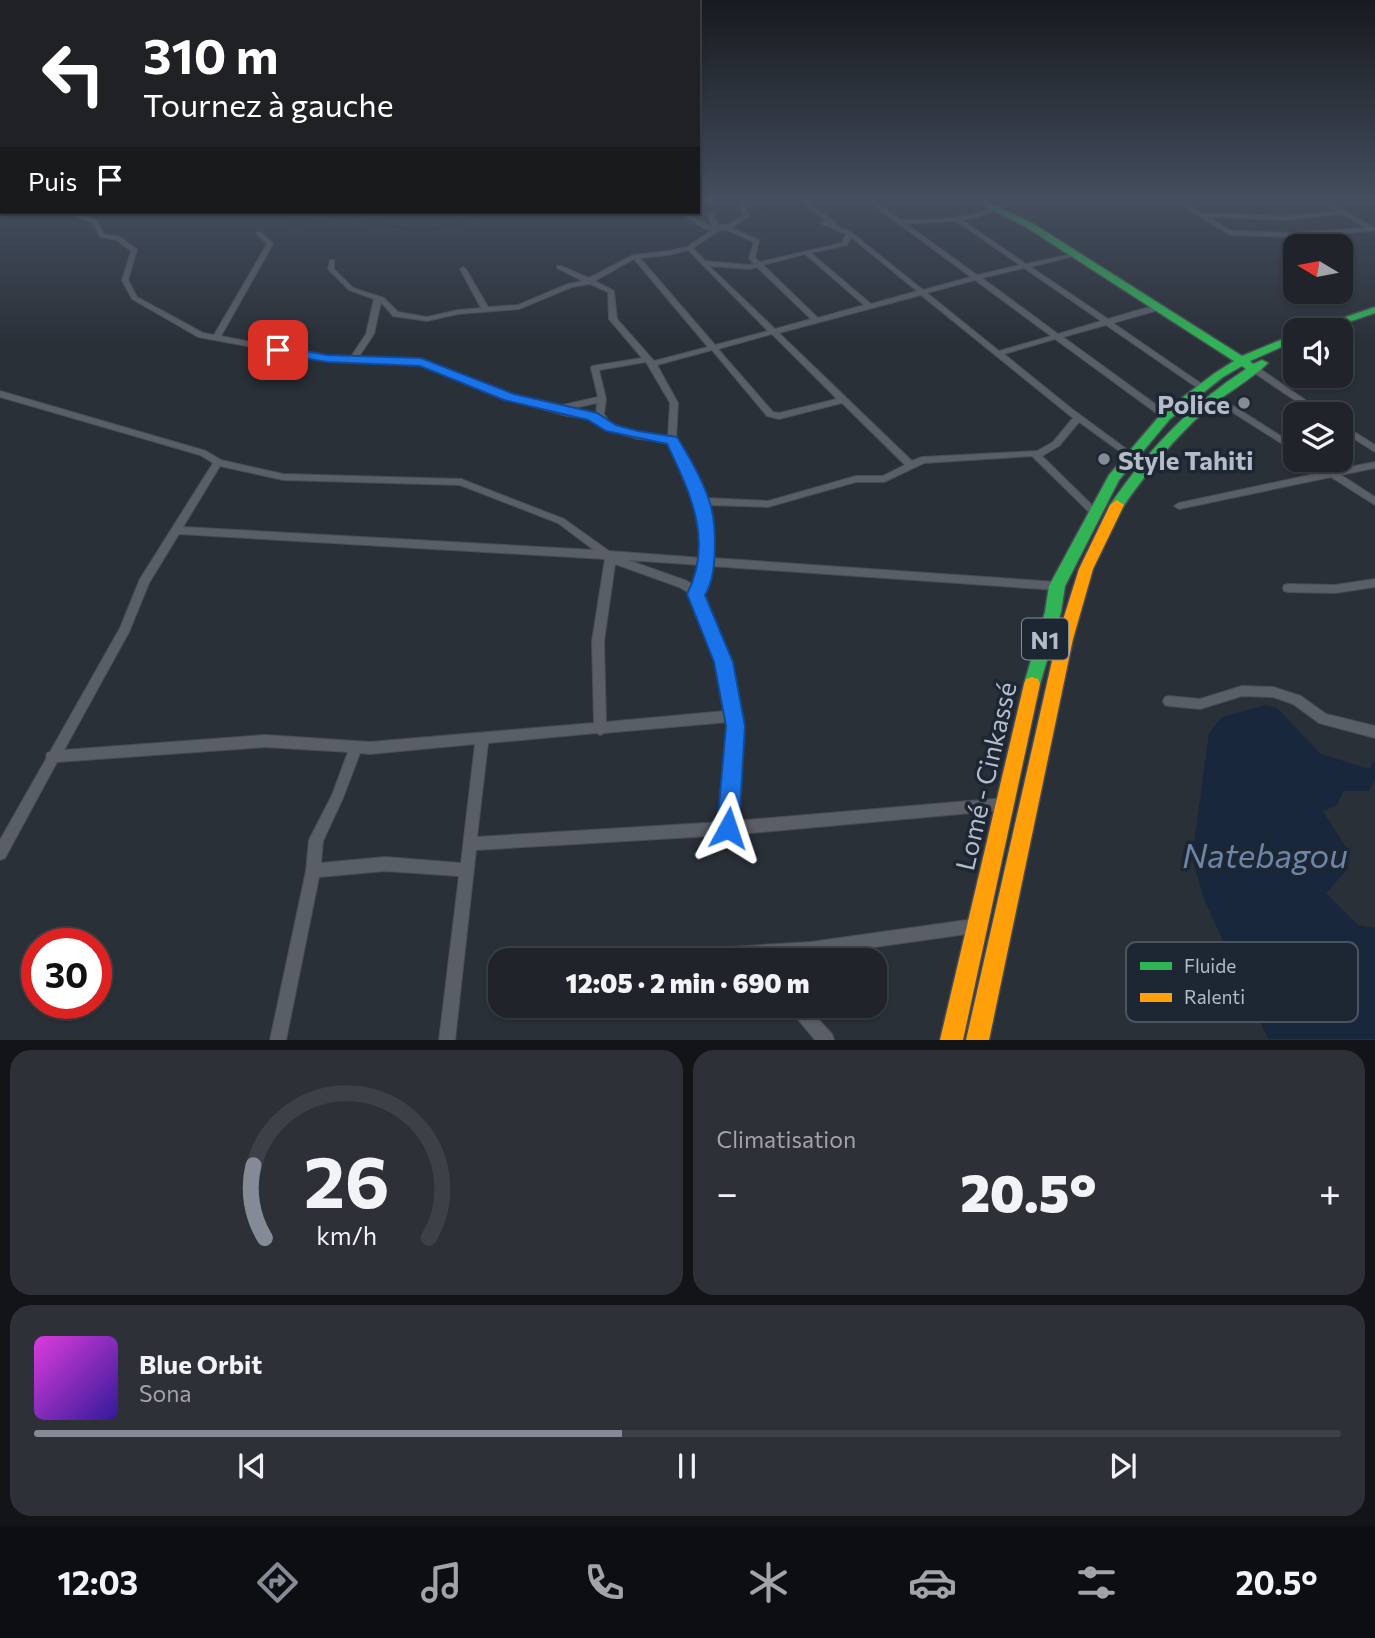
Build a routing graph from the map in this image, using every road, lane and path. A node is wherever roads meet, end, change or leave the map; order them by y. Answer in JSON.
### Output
{"nodes":[{"id":1,"x":130,"y":248,"type":"edge"},
{"id":2,"x":268,"y":248,"type":"edge"},
{"id":3,"x":689,"y":248,"type":"joint"},
{"id":4,"x":754,"y":248,"type":"edge"},
{"id":5,"x":828,"y":248,"type":"edge"},
{"id":6,"x":868,"y":248,"type":"edge"},
{"id":7,"x":934,"y":248,"type":"edge"},
{"id":8,"x":999,"y":248,"type":"edge"},
{"id":9,"x":1066,"y":248,"type":"edge"},
{"id":10,"x":1072,"y":248,"type":"edge"},
{"id":11,"x":806,"y":252,"type":"junction"},
{"id":12,"x":1075,"y":254,"type":"junction"},
{"id":13,"x":635,"y":256,"type":"junction"},
{"id":14,"x":332,"y":261,"type":"dead end"},
{"id":15,"x":703,"y":263,"type":"junction"},
{"id":16,"x":757,"y":265,"type":"junction"},
{"id":17,"x":1026,"y":266,"type":"junction"},
{"id":18,"x":559,"y":267,"type":"dead end"},
{"id":19,"x":463,"y":269,"type":"dead end"},
{"id":20,"x":975,"y":278,"type":"junction"},
{"id":21,"x":593,"y":281,"type":"junction"},
{"id":22,"x":925,"y":292,"type":"junction"},
{"id":23,"x":378,"y":297,"type":"junction"},
{"id":24,"x":869,"y":306,"type":"junction"},
{"id":25,"x":1159,"y":307,"type":"junction"},
{"id":26,"x":485,"y":309,"type":"junction"},
{"id":27,"x":1375,"y":310,"type":"edge"},
{"id":28,"x":1350,"y":318,"type":"edge"},
{"id":29,"x":816,"y":320,"type":"junction"},
{"id":30,"x":1375,"y":320,"type":"edge"},
{"id":31,"x":1107,"y":322,"type":"junction"},
{"id":32,"x":1353,"y":327,"type":"edge"},
{"id":33,"x":773,"y":331,"type":"junction"},
{"id":34,"x":1055,"y":337,"type":"junction"},
{"id":35,"x":216,"y":338,"type":"junction"},
{"id":36,"x":1283,"y":344,"type":"edge"},
{"id":37,"x":712,"y":348,"type":"junction"},
{"id":38,"x":1283,"y":352,"type":"edge"},
{"id":39,"x":999,"y":353,"type":"junction"},
{"id":40,"x":353,"y":359,"type":"junction"},
{"id":41,"x":650,"y":362,"type":"junction"},
{"id":42,"x":1252,"y":362,"type":"junction"},
{"id":43,"x":1207,"y":391,"type":"junction"},
{"id":44,"x":0,"y":394,"type":"edge"},
{"id":45,"x":602,"y":398,"type":"junction"},
{"id":46,"x":844,"y":400,"type":"junction"},
{"id":47,"x":1306,"y":402,"type":"edge"},
{"id":48,"x":556,"y":409,"type":"junction"},
{"id":49,"x":1166,"y":416,"type":"junction"},
{"id":50,"x":1078,"y":417,"type":"junction"},
{"id":51,"x":611,"y":428,"type":"junction"},
{"id":52,"x":1353,"y":435,"type":"edge"},
{"id":53,"x":672,"y":440,"type":"junction"},
{"id":54,"x":1283,"y":441,"type":"edge"},
{"id":55,"x":1375,"y":449,"type":"edge"},
{"id":56,"x":1038,"y":454,"type":"junction"},
{"id":57,"x":1132,"y":456,"type":"junction"},
{"id":58,"x":218,"y":463,"type":"junction"},
{"id":59,"x":909,"y":464,"type":"junction"},
{"id":60,"x":1375,"y":465,"type":"edge"},
{"id":61,"x":1330,"y":472,"type":"edge"},
{"id":62,"x":1333,"y":474,"type":"junction"},
{"id":63,"x":702,"y":501,"type":"junction"},
{"id":64,"x":1375,"y":502,"type":"edge"},
{"id":65,"x":1179,"y":506,"type":"dead end"},
{"id":66,"x":1093,"y":511,"type":"junction"},
{"id":67,"x":176,"y":530,"type":"junction"},
{"id":68,"x":610,"y":556,"type":"junction"},
{"id":69,"x":704,"y":563,"type":"junction"},
{"id":70,"x":1375,"y":583,"type":"edge"},
{"id":71,"x":1057,"y":586,"type":"junction"},
{"id":72,"x":1288,"y":588,"type":"dead end"},
{"id":73,"x":697,"y":593,"type":"junction"},
{"id":74,"x":1169,"y":701,"type":"dead end"},
{"id":75,"x":733,"y":716,"type":"junction"},
{"id":76,"x":600,"y":729,"type":"junction"},
{"id":77,"x":1375,"y":732,"type":"edge"},
{"id":78,"x":482,"y":740,"type":"junction"},
{"id":79,"x":355,"y":749,"type":"dead end"},
{"id":80,"x":51,"y":757,"type":"junction"},
{"id":81,"x":1005,"y":804,"type":"junction"},
{"id":82,"x":728,"y":828,"type":"junction"},
{"id":83,"x":468,"y":844,"type":"junction"},
{"id":84,"x":0,"y":853,"type":"edge"},
{"id":85,"x":466,"y":870,"type":"junction"},
{"id":86,"x":313,"y":871,"type":"junction"},
{"id":87,"x":974,"y":926,"type":"junction"},
{"id":88,"x":818,"y":948,"type":"edge"},
{"id":89,"x":807,"y":1018,"type":"edge"},
{"id":90,"x":278,"y":1040,"type":"edge"},
{"id":91,"x":447,"y":1040,"type":"edge"},
{"id":92,"x":826,"y":1040,"type":"edge"},
{"id":93,"x":951,"y":1040,"type":"edge"},
{"id":94,"x":978,"y":1040,"type":"edge"}],
"edges":[{"from":1,"to":35,"type":"street"},
{"from":2,"to":35,"type":"street"},
{"from":3,"to":13,"type":"street"},
{"from":3,"to":15,"type":"street"},
{"from":4,"to":16,"type":"street"},
{"from":5,"to":11,"type":"street"},
{"from":6,"to":22,"type":"street"},
{"from":7,"to":20,"type":"street"},
{"from":8,"to":17,"type":"street"},
{"from":9,"to":12,"type":"main road"},
{"from":10,"to":42,"type":"main road"},
{"from":11,"to":16,"type":"street"},
{"from":11,"to":24,"type":"street"},
{"from":12,"to":17,"type":"street"},
{"from":12,"to":25,"type":"main road"},
{"from":13,"to":21,"type":"street"},
{"from":13,"to":37,"type":"street"},
{"from":14,"to":23,"type":"street"},
{"from":15,"to":16,"type":"street"},
{"from":15,"to":33,"type":"street"},
{"from":16,"to":29,"type":"street"},
{"from":17,"to":20,"type":"street"},
{"from":17,"to":31,"type":"street"},
{"from":18,"to":21,"type":"street"},
{"from":19,"to":26,"type":"street"},
{"from":20,"to":22,"type":"street"},
{"from":20,"to":34,"type":"street"},
{"from":21,"to":26,"type":"street"},
{"from":21,"to":41,"type":"street"},
{"from":22,"to":24,"type":"street"},
{"from":22,"to":39,"type":"street"},
{"from":23,"to":26,"type":"street"},
{"from":23,"to":40,"type":"street"},
{"from":24,"to":29,"type":"street"},
{"from":25,"to":31,"type":"street"},
{"from":25,"to":42,"type":"main road"},
{"from":27,"to":28,"type":"main road"},
{"from":29,"to":33,"type":"street"},
{"from":30,"to":32,"type":"main road"},
{"from":31,"to":34,"type":"street"},
{"from":31,"to":43,"type":"street"},
{"from":33,"to":37,"type":"street"},
{"from":33,"to":46,"type":"street"},
{"from":34,"to":39,"type":"street"},
{"from":34,"to":49,"type":"street"},
{"from":35,"to":40,"type":"street"},
{"from":36,"to":42,"type":"main road","name":"Lomé - Cinkassé","number":"N1"},
{"from":37,"to":41,"type":"street"},
{"from":37,"to":46,"type":"street"},
{"from":38,"to":42,"type":"main road","name":"Lomé - Cinkassé","number":"N1"},
{"from":39,"to":50,"type":"street"},
{"from":40,"to":48,"type":"street"},
{"from":41,"to":45,"type":"street"},
{"from":41,"to":53,"type":"street"},
{"from":42,"to":43,"type":"main road","name":"Lomé - Cinkassé","number":"N1"},
{"from":42,"to":47,"type":"street"},
{"from":43,"to":49,"type":"main road","name":"Lomé - Cinkassé","number":"N1"},
{"from":43,"to":54,"type":"street"},
{"from":43,"to":94,"type":"main road","name":"Lomé - Cinkassé","number":"N1"},
{"from":44,"to":58,"type":"street"},
{"from":45,"to":48,"type":"street"},
{"from":45,"to":51,"type":"street"},
{"from":46,"to":59,"type":"street"},
{"from":48,"to":51,"type":"street"},
{"from":49,"to":57,"type":"main road","name":"Lomé - Cinkassé","number":"N1"},
{"from":50,"to":56,"type":"street"},
{"from":50,"to":57,"type":"street"},
{"from":51,"to":53,"type":"street"},
{"from":52,"to":55,"type":"street"},
{"from":53,"to":63,"type":"street"},
{"from":56,"to":59,"type":"street"},
{"from":56,"to":66,"type":"street"},
{"from":57,"to":66,"type":"main road","name":"Lomé - Cinkassé","number":"N1"},
{"from":58,"to":67,"type":"street"},
{"from":58,"to":68,"type":"street"},
{"from":59,"to":63,"type":"street"},
{"from":60,"to":62,"type":"street"},
{"from":61,"to":62,"type":"street"},
{"from":62,"to":64,"type":"street"},
{"from":62,"to":65,"type":"street"},
{"from":63,"to":69,"type":"street"},
{"from":66,"to":71,"type":"main road","name":"Lomé - Cinkassé","number":"N1"},
{"from":67,"to":68,"type":"street"},
{"from":67,"to":80,"type":"street"},
{"from":68,"to":69,"type":"street"},
{"from":68,"to":73,"type":"street"},
{"from":68,"to":76,"type":"street"},
{"from":69,"to":71,"type":"street"},
{"from":69,"to":73,"type":"street"},
{"from":70,"to":72,"type":"street"},
{"from":71,"to":81,"type":"main road","name":"Lomé - Cinkassé","number":"N1"},
{"from":73,"to":75,"type":"street"},
{"from":74,"to":77,"type":"street"},
{"from":75,"to":76,"type":"street"},
{"from":75,"to":82,"type":"street"},
{"from":76,"to":78,"type":"street"},
{"from":78,"to":80,"type":"street"},
{"from":78,"to":83,"type":"street"},
{"from":79,"to":86,"type":"street"},
{"from":80,"to":84,"type":"street"},
{"from":81,"to":82,"type":"street"},
{"from":81,"to":87,"type":"main road","name":"Lomé - Cinkassé","number":"N1"},
{"from":82,"to":83,"type":"street"},
{"from":83,"to":85,"type":"street"},
{"from":85,"to":86,"type":"street"},
{"from":85,"to":91,"type":"street"},
{"from":86,"to":90,"type":"street"},
{"from":87,"to":88,"type":"street"},
{"from":87,"to":93,"type":"main road","name":"Lomé - Cinkassé","number":"N1"},
{"from":89,"to":92,"type":"street"}]}
